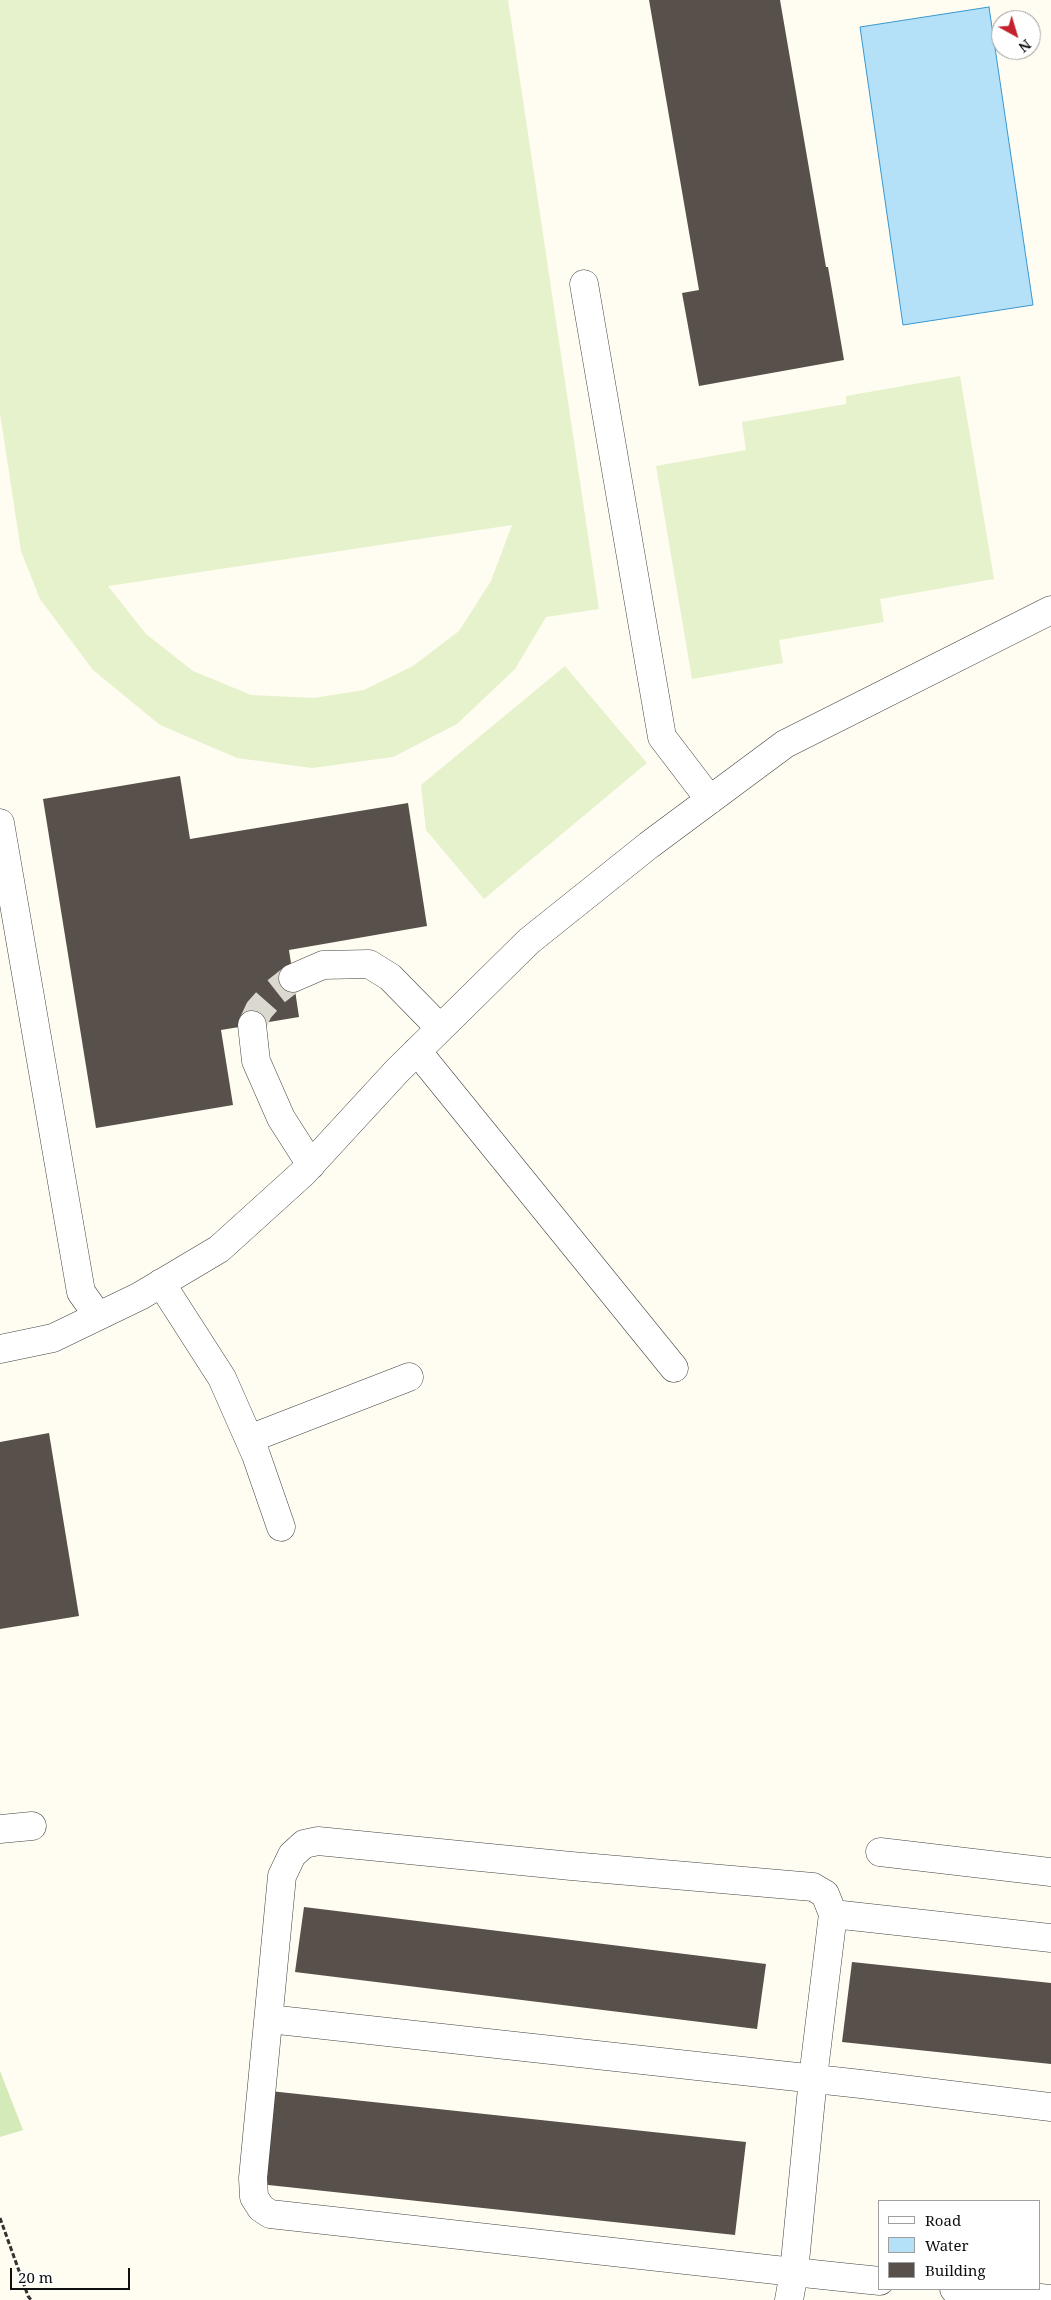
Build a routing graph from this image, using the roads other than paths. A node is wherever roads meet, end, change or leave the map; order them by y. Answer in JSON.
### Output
{"nodes":[{"id":1,"x":584,"y":284,"type":"dead end"},
{"id":2,"x":1051,"y":610,"type":"edge"},
{"id":3,"x":710,"y":800,"type":"junction"},
{"id":4,"x":0,"y":823,"type":"edge"},
{"id":5,"x":293,"y":978,"type":"tunnel mouth"},
{"id":6,"x":252,"y":1025,"type":"tunnel mouth"},
{"id":7,"x":440,"y":1028,"type":"junction"},
{"id":8,"x":417,"y":1052,"type":"junction"},
{"id":9,"x":311,"y":1165,"type":"junction"},
{"id":10,"x":161,"y":1284,"type":"junction"},
{"id":11,"x":98,"y":1316,"type":"junction"},
{"id":12,"x":0,"y":1349,"type":"edge"},
{"id":13,"x":674,"y":1368,"type":"dead end"},
{"id":14,"x":408,"y":1376,"type":"dead end"},
{"id":15,"x":249,"y":1439,"type":"junction"},
{"id":16,"x":281,"y":1527,"type":"dead end"},
{"id":17,"x":32,"y":1826,"type":"dead end"},
{"id":18,"x":0,"y":1829,"type":"edge"},
{"id":19,"x":880,"y":1852,"type":"dead end"},
{"id":20,"x":1051,"y":1872,"type":"edge"},
{"id":21,"x":833,"y":1914,"type":"junction"},
{"id":22,"x":1051,"y":1938,"type":"edge"},
{"id":23,"x":269,"y":2019,"type":"junction"},
{"id":24,"x":813,"y":2078,"type":"junction"},
{"id":25,"x":1051,"y":2107,"type":"edge"},
{"id":26,"x":794,"y":2272,"type":"junction"},
{"id":27,"x":878,"y":2281,"type":"edge"},
{"id":28,"x":964,"y":2290,"type":"edge"},
{"id":29,"x":1051,"y":2299,"type":"edge"},
{"id":30,"x":789,"y":2300,"type":"edge"}],
"edges":[{"from":1,"to":3,"type":"lane"},
{"from":2,"to":3,"type":"lane"},
{"from":3,"to":7,"type":"lane"},
{"from":4,"to":11,"type":"lane"},
{"from":5,"to":7,"type":"lane"},
{"from":6,"to":9,"type":"lane"},
{"from":7,"to":8,"type":"lane"},
{"from":8,"to":9,"type":"lane"},
{"from":8,"to":13,"type":"lane"},
{"from":9,"to":10,"type":"lane"},
{"from":10,"to":11,"type":"lane"},
{"from":10,"to":15,"type":"lane"},
{"from":11,"to":12,"type":"lane"},
{"from":14,"to":15,"type":"lane"},
{"from":15,"to":16,"type":"lane"},
{"from":17,"to":18,"type":"lane"},
{"from":19,"to":20,"type":"lane"},
{"from":21,"to":22,"type":"lane"},
{"from":21,"to":23,"type":"lane"},
{"from":21,"to":24,"type":"lane"},
{"from":23,"to":24,"type":"lane"},
{"from":23,"to":26,"type":"lane"},
{"from":24,"to":25,"type":"lane"},
{"from":24,"to":26,"type":"lane"},
{"from":26,"to":27,"type":"lane"},
{"from":26,"to":30,"type":"lane"},
{"from":28,"to":29,"type":"lane"}]}
